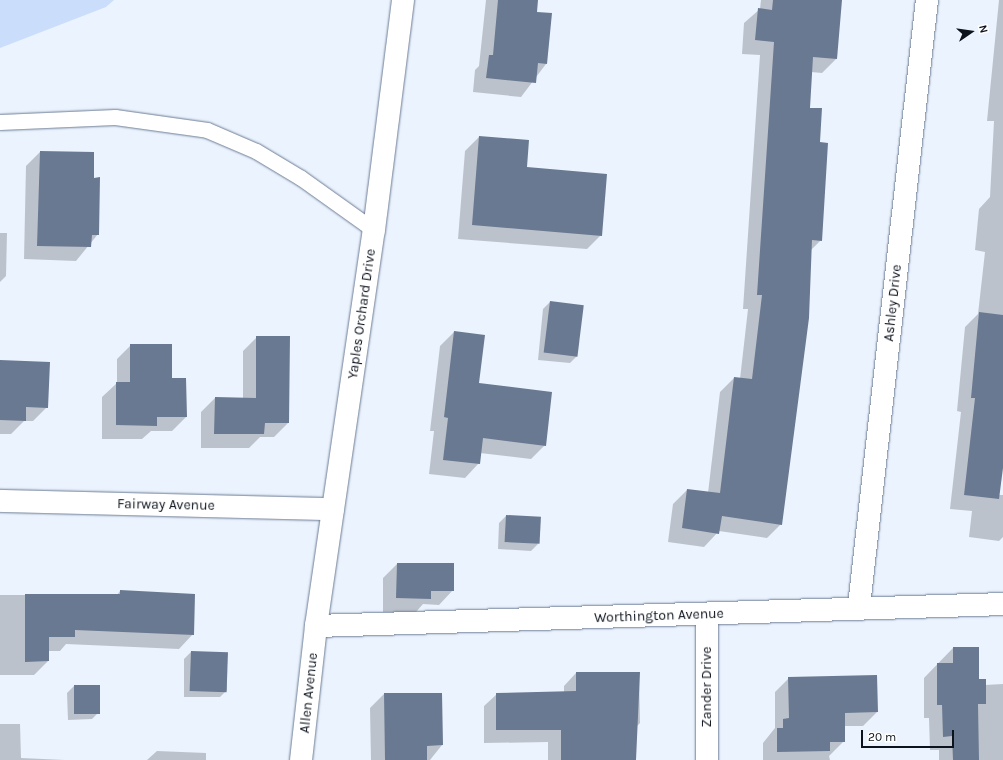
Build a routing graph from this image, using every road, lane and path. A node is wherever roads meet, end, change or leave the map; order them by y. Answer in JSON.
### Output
{"nodes":[{"id":1,"x":403,"y":0,"type":"edge"},
{"id":2,"x":927,"y":0,"type":"edge"},
{"id":3,"x":0,"y":122,"type":"edge"},
{"id":4,"x":374,"y":230,"type":"junction"},
{"id":5,"x":0,"y":501,"type":"edge"},
{"id":6,"x":333,"y":509,"type":"junction"},
{"id":7,"x":1003,"y":604,"type":"edge"},
{"id":8,"x":859,"y":606,"type":"junction"},
{"id":9,"x":707,"y":614,"type":"junction"},
{"id":10,"x":316,"y":626,"type":"junction"},
{"id":11,"x":302,"y":760,"type":"edge"},
{"id":12,"x":707,"y":760,"type":"edge"}],
"edges":[{"from":1,"to":4,"type":"street","name":"Yaples Orchard Drive"},
{"from":2,"to":8,"type":"street","name":"Ashley Drive"},
{"from":3,"to":4,"type":"lane"},
{"from":4,"to":6,"type":"street","name":"Yaples Orchard Drive"},
{"from":5,"to":6,"type":"street","name":"Fairway Avenue"},
{"from":6,"to":10,"type":"street","name":"Yaples Orchard Drive"},
{"from":7,"to":8,"type":"street","name":"Worthington Avenue"},
{"from":8,"to":9,"type":"street","name":"Worthington Avenue"},
{"from":9,"to":10,"type":"street","name":"Worthington Avenue"},
{"from":9,"to":12,"type":"street","name":"Zander Drive"},
{"from":10,"to":11,"type":"street","name":"Allen Avenue"}]}
